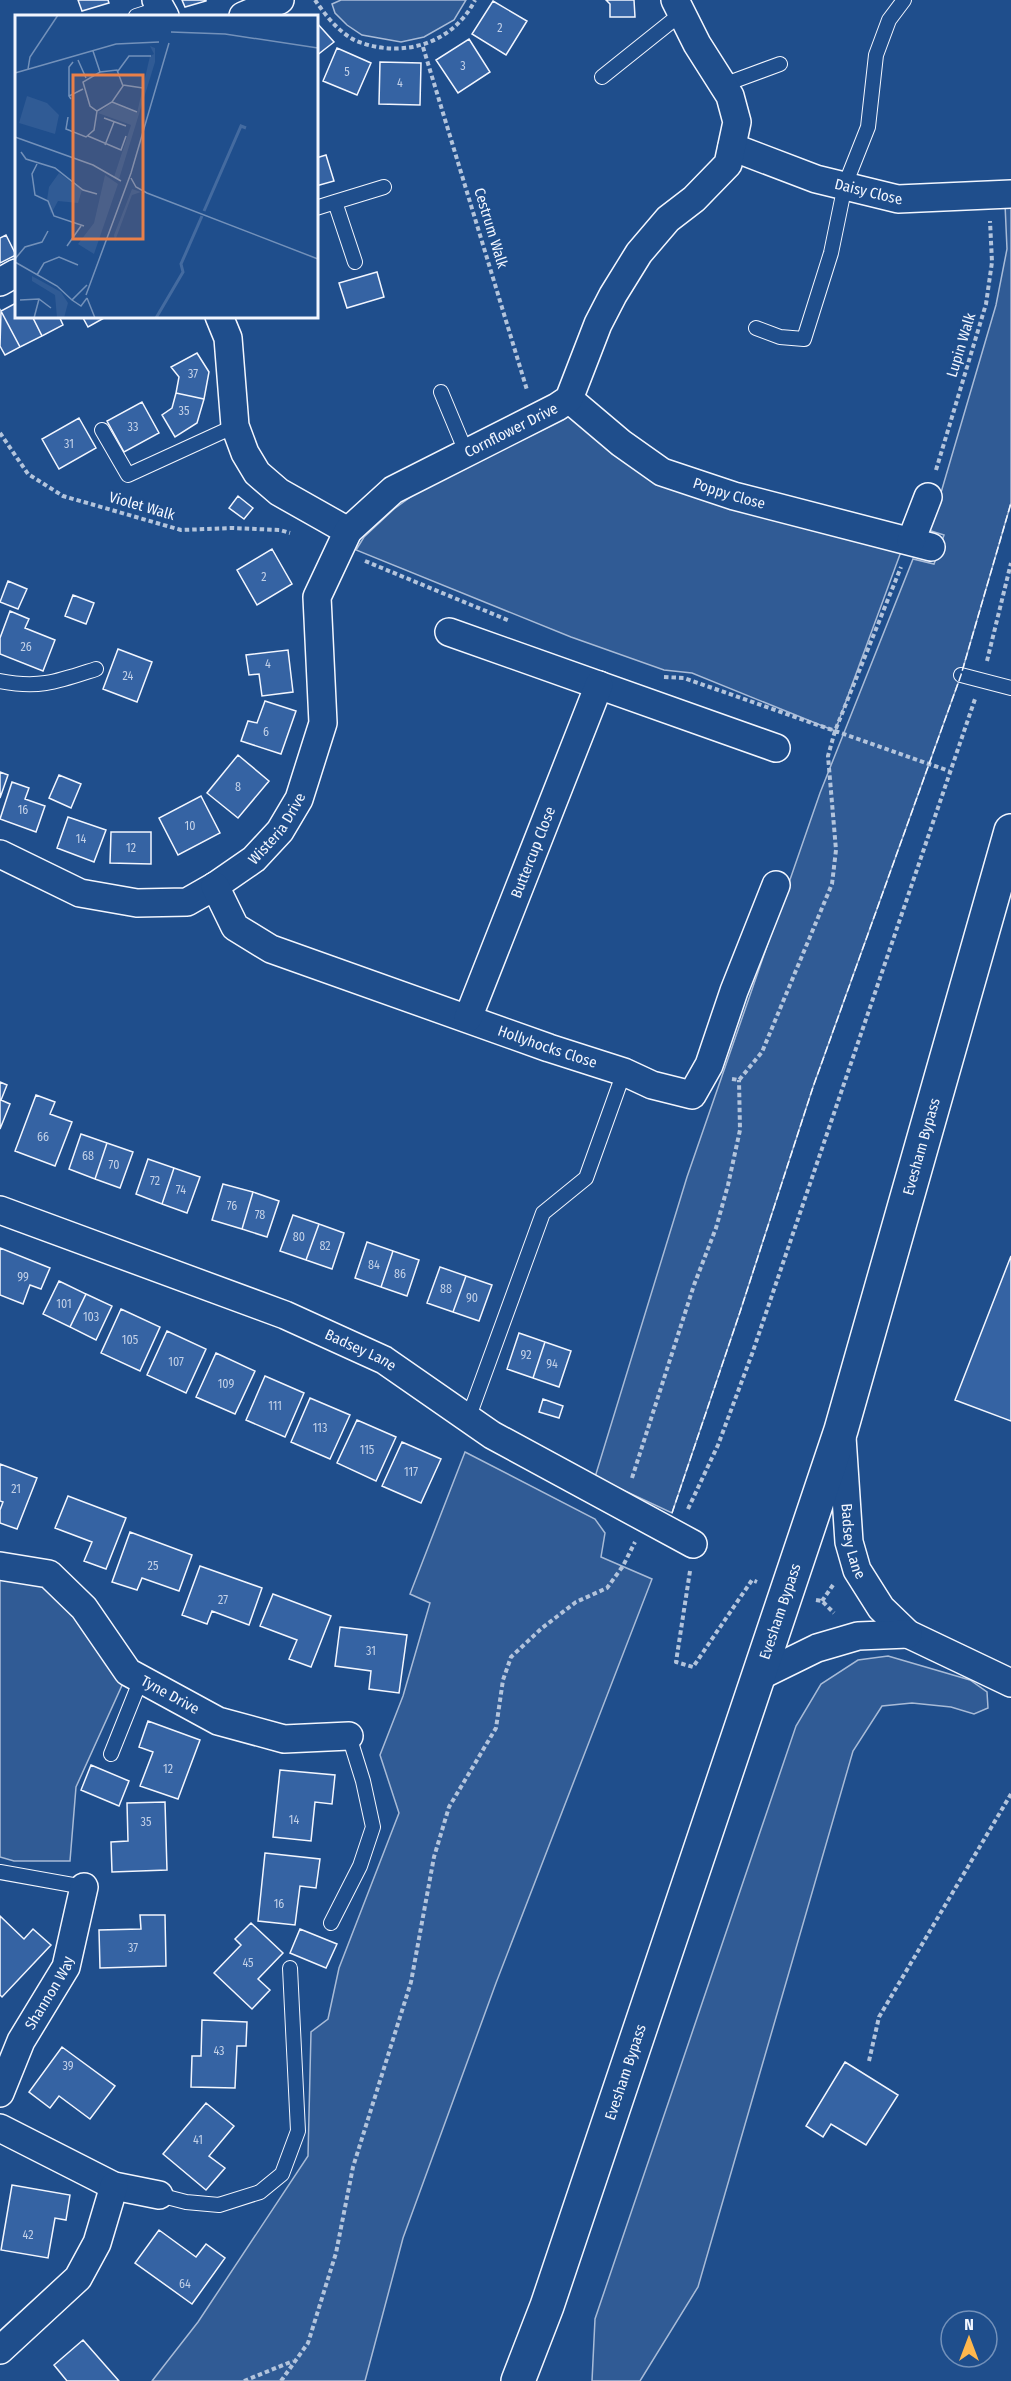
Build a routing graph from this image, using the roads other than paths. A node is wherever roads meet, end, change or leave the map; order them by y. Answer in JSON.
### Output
{"nodes":[{"id":1,"x":280,"y":0,"type":"edge"},
{"id":2,"x":904,"y":0,"type":"edge"},
{"id":3,"x":678,"y":7,"type":"edge"},
{"id":4,"x":245,"y":15,"type":"edge"},
{"id":5,"x":780,"y":64,"type":"dead end"},
{"id":6,"x":602,"y":77,"type":"dead end"},
{"id":7,"x":723,"y":85,"type":"junction"},
{"id":8,"x":732,"y":147,"type":"junction"},
{"id":9,"x":845,"y":184,"type":"junction"},
{"id":10,"x":384,"y":187,"type":"dead end"},
{"id":11,"x":1000,"y":195,"type":"edge"},
{"id":12,"x":336,"y":202,"type":"junction"},
{"id":13,"x":318,"y":207,"type":"edge"},
{"id":14,"x":355,"y":262,"type":"dead end"},
{"id":15,"x":15,"y":274,"type":"edge"},
{"id":16,"x":0,"y":282,"type":"edge"},
{"id":17,"x":220,"y":318,"type":"edge"},
{"id":18,"x":756,"y":328,"type":"dead end"},
{"id":19,"x":441,"y":392,"type":"dead end"},
{"id":20,"x":569,"y":399,"type":"junction"},
{"id":21,"x":235,"y":426,"type":"junction"},
{"id":22,"x":102,"y":430,"type":"dead end"},
{"id":23,"x":466,"y":452,"type":"junction"},
{"id":24,"x":928,"y":497,"type":"road end"},
{"id":25,"x":343,"y":540,"type":"junction"},
{"id":26,"x":449,"y":632,"type":"dead end"},
{"id":27,"x":96,"y":669,"type":"dead end"},
{"id":28,"x":961,"y":675,"type":"dead end"},
{"id":29,"x":0,"y":681,"type":"edge"},
{"id":30,"x":599,"y":685,"type":"junction"},
{"id":31,"x":1011,"y":688,"type":"edge"},
{"id":32,"x":776,"y":748,"type":"dead end"},
{"id":33,"x":1011,"y":831,"type":"edge"},
{"id":34,"x":0,"y":855,"type":"edge"},
{"id":35,"x":776,"y":885,"type":"dead end"},
{"id":36,"x":216,"y":886,"type":"junction"},
{"id":37,"x":468,"y":1018,"type":"junction"},
{"id":38,"x":624,"y":1072,"type":"junction"},
{"id":39,"x":0,"y":1210,"type":"edge"},
{"id":40,"x":468,"y":1419,"type":"junction"},
{"id":41,"x":842,"y":1430,"type":"junction"},
{"id":42,"x":685,"y":1540,"type":"road end"},
{"id":43,"x":0,"y":1566,"type":"edge"},
{"id":44,"x":908,"y":1634,"type":"junction"},
{"id":45,"x":760,"y":1676,"type":"junction"},
{"id":46,"x":141,"y":1680,"type":"junction"},
{"id":47,"x":1011,"y":1683,"type":"edge"},
{"id":48,"x":349,"y":1736,"type":"joint"},
{"id":49,"x":111,"y":1754,"type":"dead end"},
{"id":50,"x":0,"y":1872,"type":"edge"},
{"id":51,"x":84,"y":1887,"type":"joint"},
{"id":52,"x":331,"y":1923,"type":"dead end"},
{"id":53,"x":290,"y":1968,"type":"dead end"},
{"id":54,"x":0,"y":2093,"type":"edge"},
{"id":55,"x":0,"y":2128,"type":"edge"},
{"id":56,"x":114,"y":2186,"type":"junction"},
{"id":57,"x":159,"y":2195,"type":"joint"},
{"id":58,"x":0,"y":2350,"type":"edge"},
{"id":59,"x":518,"y":2381,"type":"edge"}],
"edges":[{"from":1,"to":4,"type":"street"},
{"from":2,"to":9,"type":"lane"},
{"from":3,"to":6,"type":"lane"},
{"from":3,"to":7,"type":"street","name":"Cornflower Drive"},
{"from":5,"to":7,"type":"lane"},
{"from":7,"to":8,"type":"street","name":"Cornflower Drive"},
{"from":8,"to":9,"type":"street","name":"Daisy Close"},
{"from":8,"to":20,"type":"street","name":"Cornflower Drive"},
{"from":9,"to":11,"type":"street","name":"Daisy Close"},
{"from":9,"to":18,"type":"lane"},
{"from":10,"to":12,"type":"lane"},
{"from":12,"to":13,"type":"lane"},
{"from":12,"to":14,"type":"lane"},
{"from":15,"to":16,"type":"street"},
{"from":17,"to":21,"type":"street"},
{"from":19,"to":23,"type":"lane"},
{"from":20,"to":23,"type":"street","name":"Cornflower Drive"},
{"from":20,"to":24,"type":"street","name":"Poppy Close"},
{"from":21,"to":22,"type":"lane"},
{"from":21,"to":25,"type":"street"},
{"from":23,"to":25,"type":"street","name":"Cornflower Drive"},
{"from":25,"to":36,"type":"street","name":"Wisteria Drive"},
{"from":26,"to":30,"type":"street"},
{"from":27,"to":29,"type":"lane"},
{"from":28,"to":31,"type":"lane"},
{"from":30,"to":32,"type":"street"},
{"from":30,"to":37,"type":"street","name":"Buttercup Close"},
{"from":33,"to":41,"type":"highway","name":"Evesham Bypass"},
{"from":34,"to":36,"type":"street","name":"Wisteria Drive"},
{"from":35,"to":38,"type":"street","name":"Hollyhocks Close"},
{"from":36,"to":37,"type":"street","name":"Hollyhocks Close"},
{"from":37,"to":38,"type":"street","name":"Hollyhocks Close"},
{"from":38,"to":40,"type":"lane"},
{"from":39,"to":40,"type":"street","name":"Badsey Lane"},
{"from":40,"to":42,"type":"street","name":"Badsey Lane"},
{"from":41,"to":44,"type":"street","name":"Badsey Lane"},
{"from":41,"to":45,"type":"highway","name":"Evesham Bypass"},
{"from":43,"to":46,"type":"street","name":"Tyne Drive"},
{"from":44,"to":45,"type":"street","name":"Badsey Lane"},
{"from":44,"to":47,"type":"street","name":"Badsey Lane"},
{"from":45,"to":59,"type":"highway","name":"Evesham Bypass"},
{"from":46,"to":48,"type":"street","name":"Tyne Drive"},
{"from":46,"to":49,"type":"lane"},
{"from":48,"to":52,"type":"lane"},
{"from":50,"to":51,"type":"lane"},
{"from":51,"to":54,"type":"street","name":"Shannon Way"},
{"from":53,"to":57,"type":"lane"},
{"from":55,"to":56,"type":"street"},
{"from":56,"to":57,"type":"street"},
{"from":56,"to":58,"type":"street"}]}
